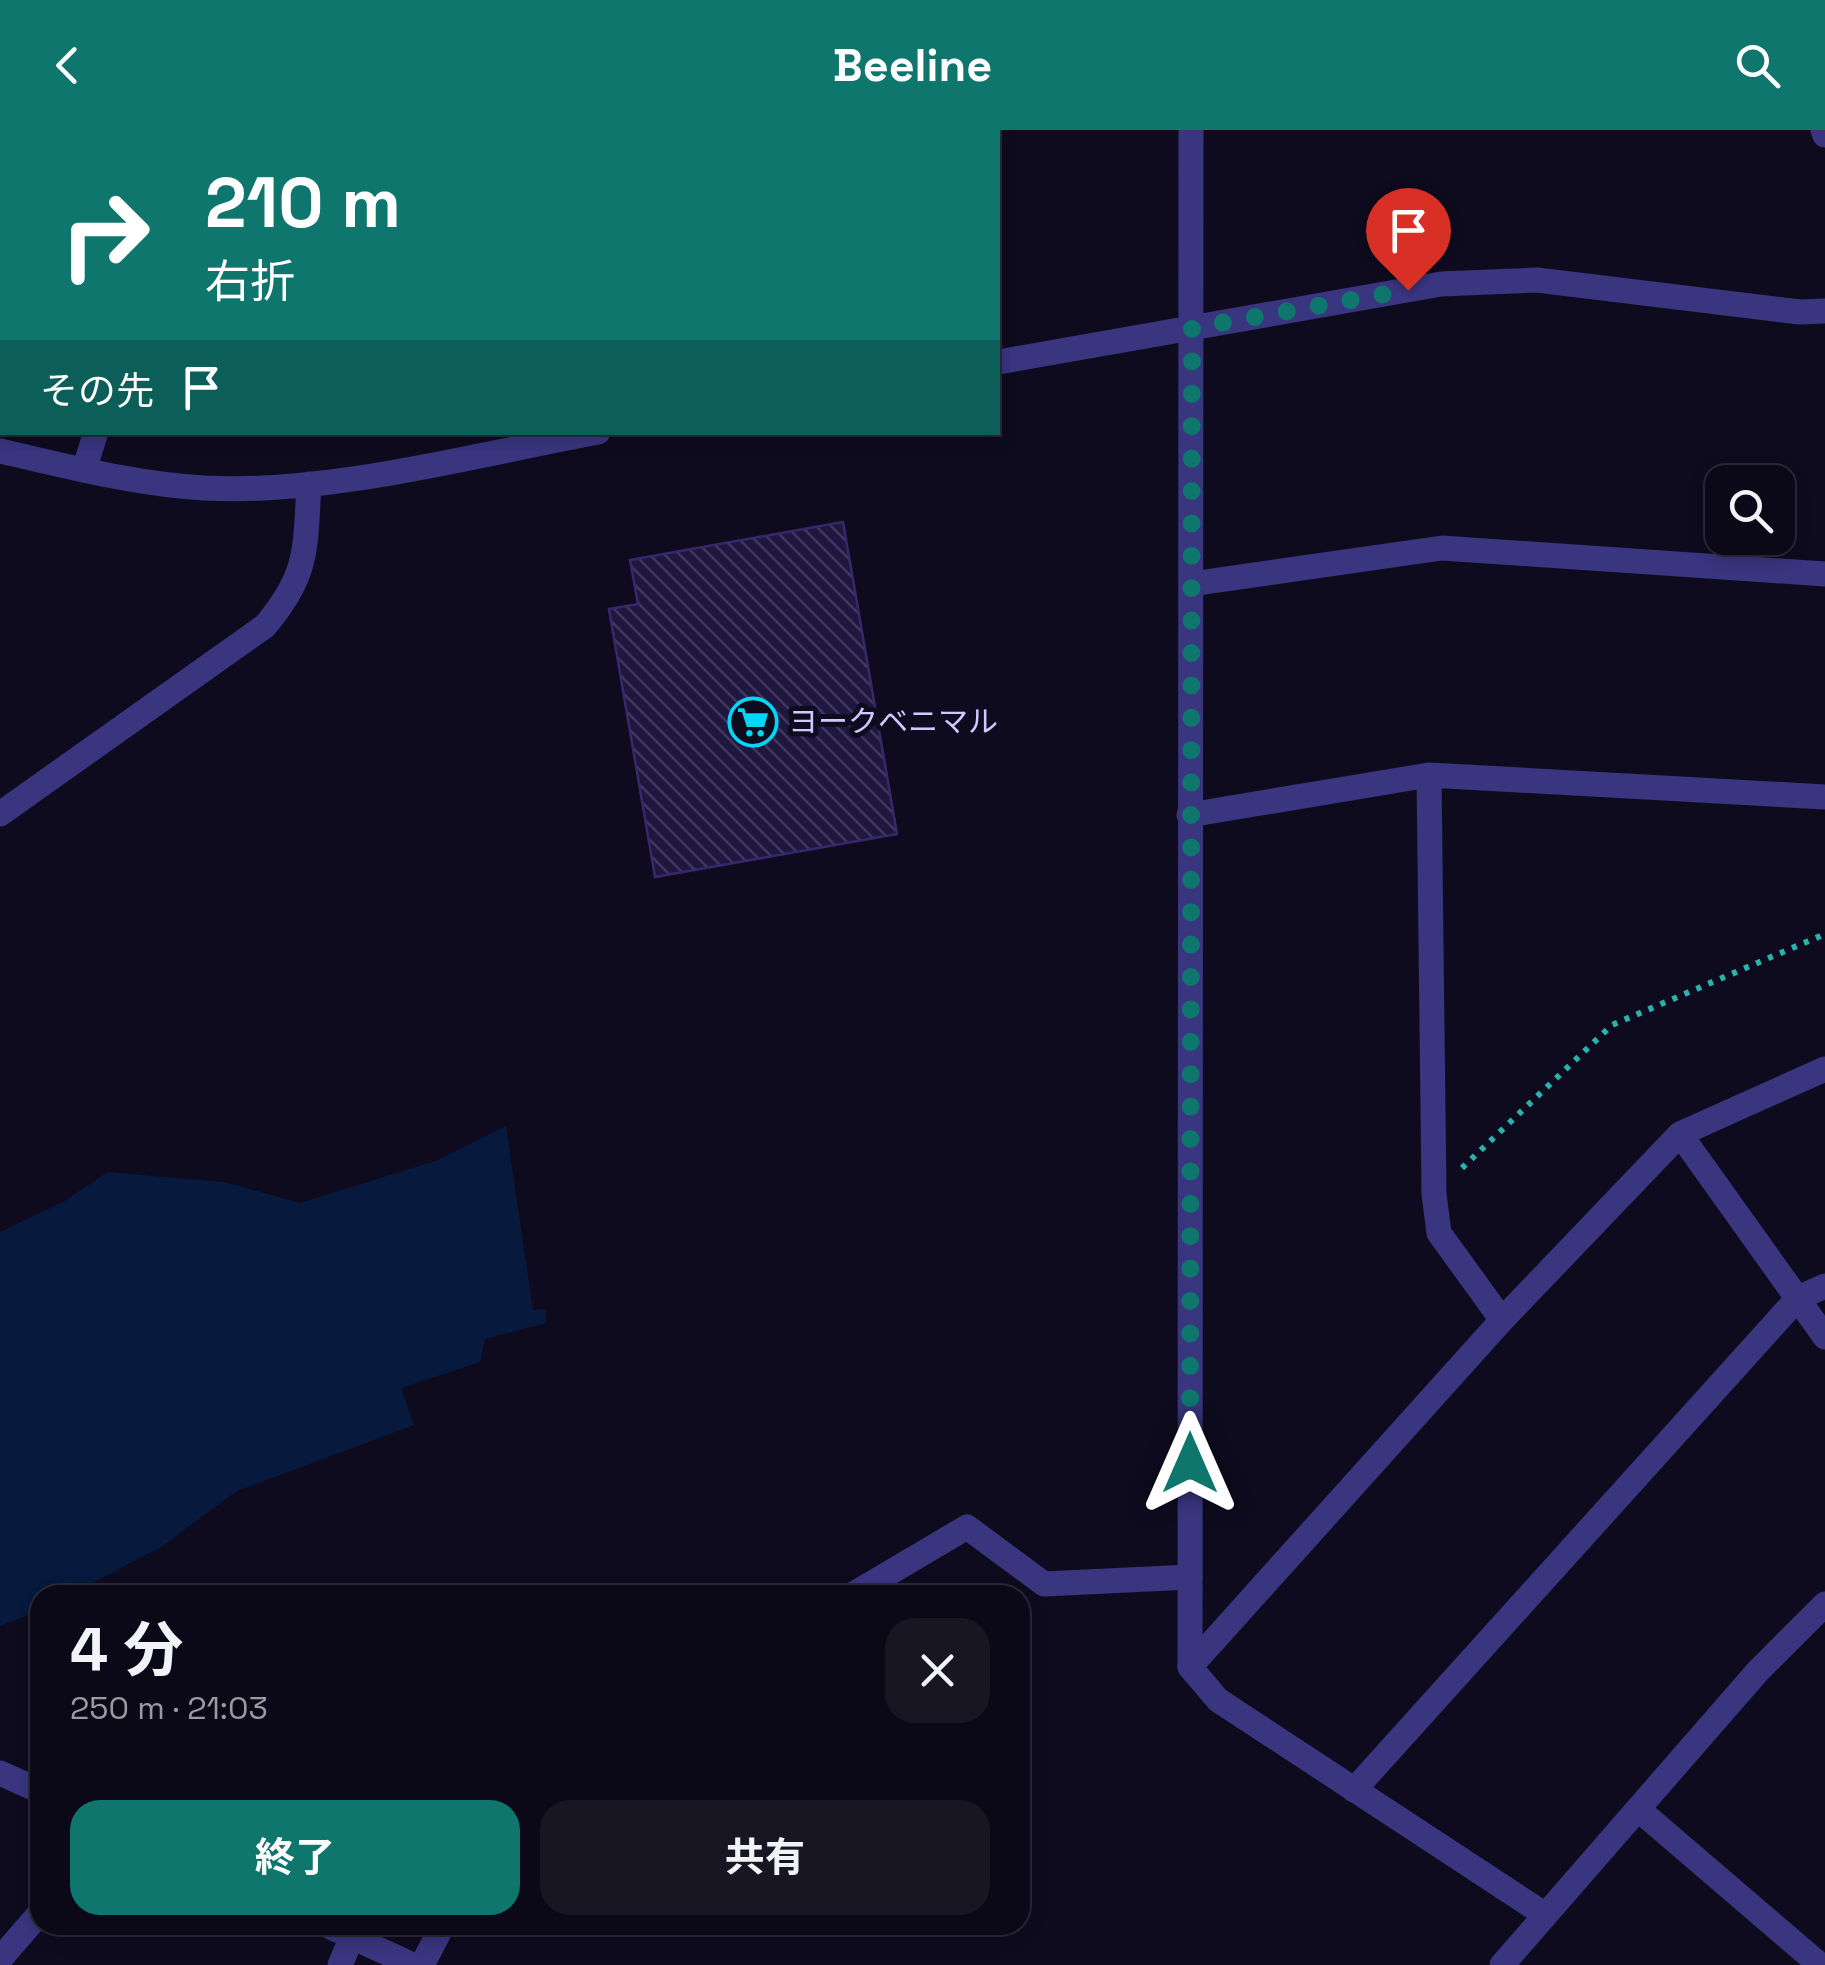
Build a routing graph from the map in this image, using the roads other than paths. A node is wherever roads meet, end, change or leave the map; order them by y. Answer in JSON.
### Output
{"nodes":[{"id":1,"x":1191,"y":130,"type":"edge"},
{"id":2,"x":1825,"y":311,"type":"edge"},
{"id":3,"x":1192,"y":328,"type":"junction"},
{"id":4,"x":1000,"y":362,"type":"edge"},
{"id":5,"x":95,"y":435,"type":"edge"},
{"id":6,"x":581,"y":435,"type":"edge"},
{"id":7,"x":0,"y":451,"type":"edge"},
{"id":8,"x":84,"y":470,"type":"junction"},
{"id":9,"x":309,"y":484,"type":"junction"},
{"id":10,"x":1825,"y":574,"type":"edge"},
{"id":11,"x":1191,"y":584,"type":"junction"},
{"id":12,"x":1429,"y":775,"type":"junction"},
{"id":13,"x":1825,"y":797,"type":"edge"},
{"id":14,"x":0,"y":814,"type":"edge"},
{"id":15,"x":1189,"y":816,"type":"junction"},
{"id":16,"x":1825,"y":1069,"type":"edge"},
{"id":17,"x":1680,"y":1134,"type":"junction"},
{"id":18,"x":1825,"y":1286,"type":"edge"},
{"id":19,"x":1798,"y":1298,"type":"junction"},
{"id":20,"x":1502,"y":1320,"type":"junction"},
{"id":21,"x":1825,"y":1337,"type":"edge"},
{"id":22,"x":1190,"y":1577,"type":"junction"},
{"id":23,"x":869,"y":1585,"type":"edge"},
{"id":24,"x":1825,"y":1604,"type":"edge"},
{"id":25,"x":1190,"y":1666,"type":"junction"},
{"id":26,"x":0,"y":1773,"type":"edge"},
{"id":27,"x":30,"y":1786,"type":"edge"},
{"id":28,"x":1354,"y":1790,"type":"junction"},
{"id":29,"x":1638,"y":1809,"type":"junction"},
{"id":30,"x":1544,"y":1914,"type":"junction"},
{"id":31,"x":30,"y":1925,"type":"edge"},
{"id":32,"x":348,"y":1935,"type":"edge"},
{"id":33,"x":438,"y":1935,"type":"edge"},
{"id":34,"x":352,"y":1937,"type":"junction"},
{"id":35,"x":0,"y":1960,"type":"edge"},
{"id":36,"x":340,"y":1965,"type":"edge"},
{"id":37,"x":412,"y":1965,"type":"edge"},
{"id":38,"x":422,"y":1965,"type":"edge"},
{"id":39,"x":1502,"y":1965,"type":"edge"},
{"id":40,"x":1820,"y":1965,"type":"edge"}],
"edges":[{"from":1,"to":3,"type":"street"},
{"from":2,"to":3,"type":"street"},
{"from":3,"to":4,"type":"street"},
{"from":3,"to":11,"type":"street"},
{"from":5,"to":8,"type":"street"},
{"from":6,"to":9,"type":"street"},
{"from":7,"to":8,"type":"street"},
{"from":8,"to":9,"type":"street"},
{"from":9,"to":14,"type":"street"},
{"from":10,"to":11,"type":"street"},
{"from":11,"to":15,"type":"street"},
{"from":12,"to":13,"type":"street"},
{"from":12,"to":15,"type":"street"},
{"from":12,"to":20,"type":"street"},
{"from":15,"to":22,"type":"street"},
{"from":16,"to":17,"type":"street"},
{"from":17,"to":19,"type":"street"},
{"from":17,"to":20,"type":"street"},
{"from":18,"to":19,"type":"street"},
{"from":19,"to":21,"type":"street"},
{"from":19,"to":28,"type":"street"},
{"from":20,"to":25,"type":"street"},
{"from":22,"to":23,"type":"street"},
{"from":22,"to":25,"type":"street"},
{"from":24,"to":29,"type":"street"},
{"from":25,"to":28,"type":"street"},
{"from":26,"to":27,"type":"street"},
{"from":28,"to":30,"type":"street"},
{"from":29,"to":30,"type":"street"},
{"from":29,"to":40,"type":"street"},
{"from":30,"to":39,"type":"street"},
{"from":31,"to":35,"type":"street"},
{"from":32,"to":34,"type":"street"},
{"from":33,"to":38,"type":"street"},
{"from":34,"to":36,"type":"street"},
{"from":34,"to":37,"type":"street"}]}
